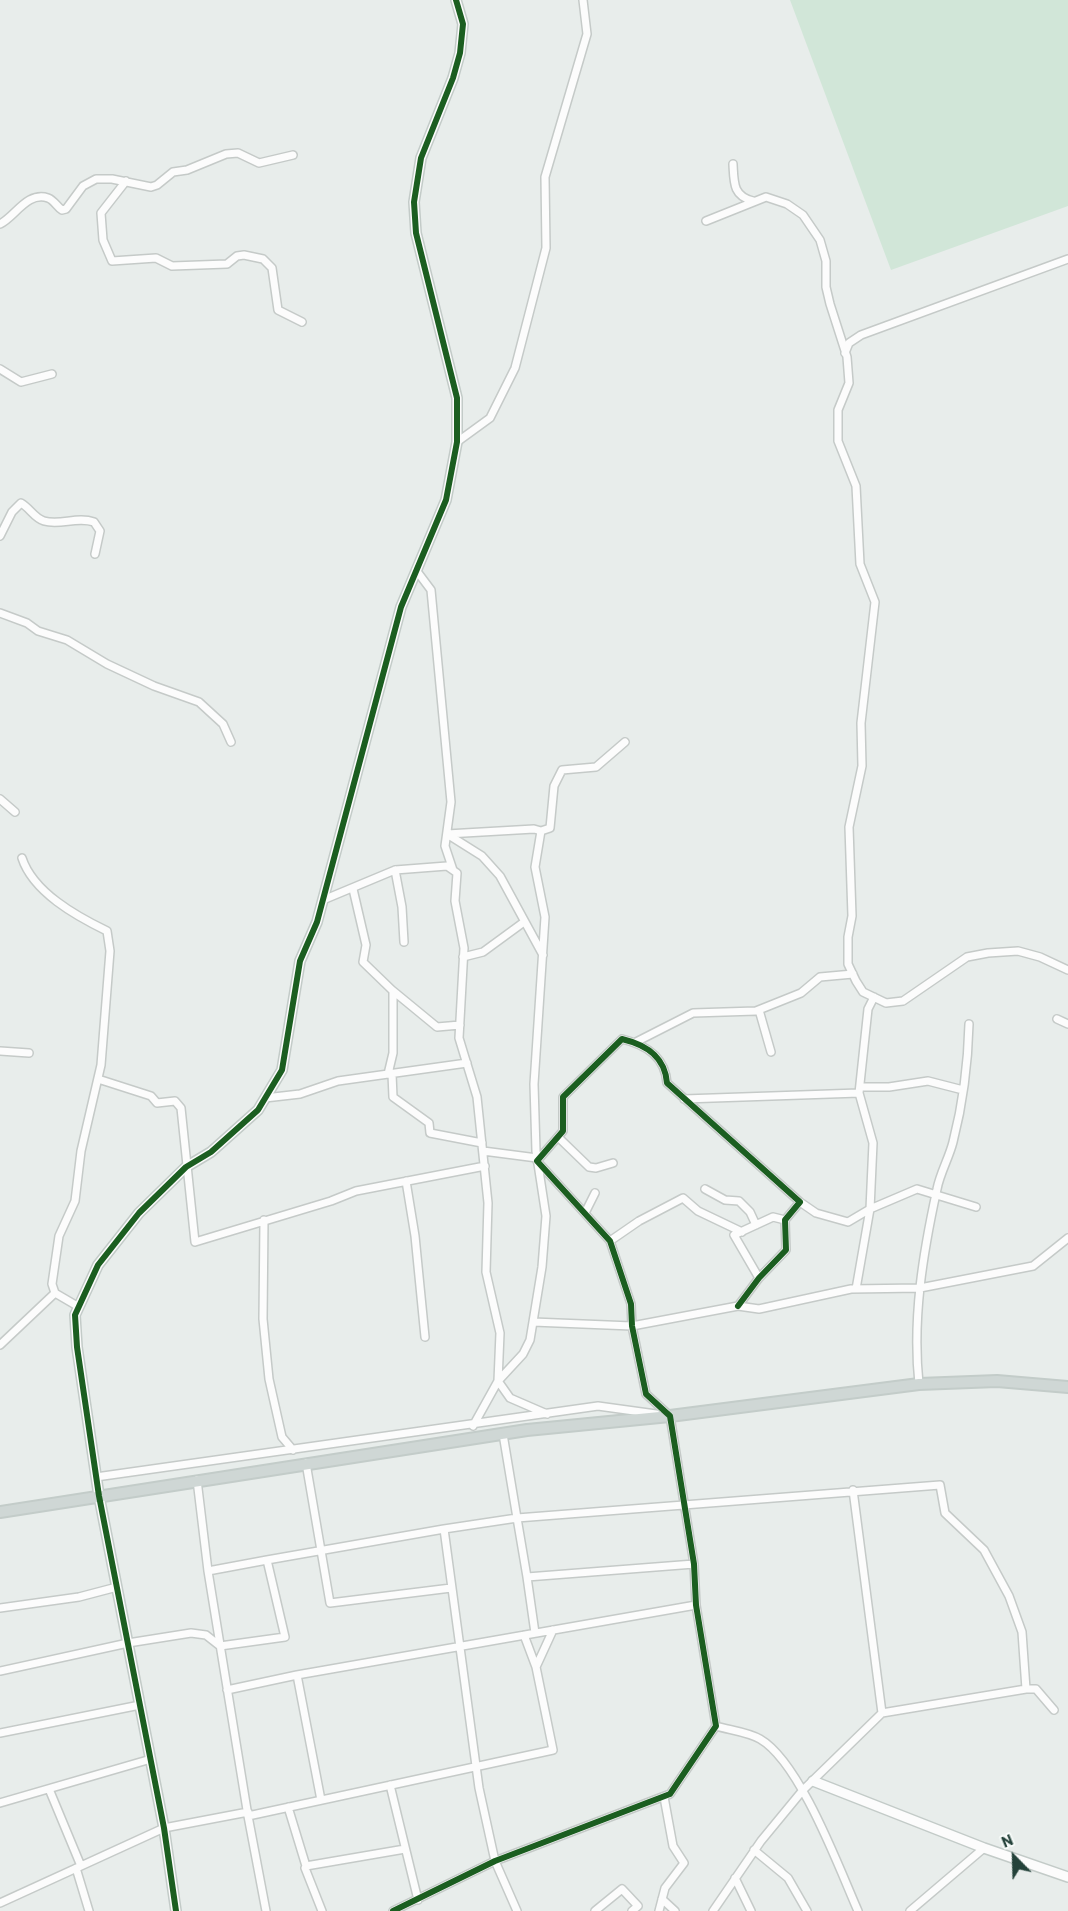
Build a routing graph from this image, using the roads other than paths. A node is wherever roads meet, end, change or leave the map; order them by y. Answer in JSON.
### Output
{"nodes":[{"id":1,"x":456,"y":0,"type":"edge"},
{"id":2,"x":583,"y":0,"type":"edge"},
{"id":3,"x":293,"y":155,"type":"dead end"},
{"id":4,"x":733,"y":164,"type":"dead end"},
{"id":5,"x":126,"y":182,"type":"junction"},
{"id":6,"x":753,"y":201,"type":"junction"},
{"id":7,"x":706,"y":221,"type":"dead end"},
{"id":8,"x":0,"y":224,"type":"edge"},
{"id":9,"x":1068,"y":259,"type":"edge"},
{"id":10,"x":302,"y":322,"type":"dead end"},
{"id":11,"x":846,"y":353,"type":"junction"},
{"id":12,"x":0,"y":369,"type":"edge"},
{"id":13,"x":52,"y":374,"type":"dead end"},
{"id":14,"x":457,"y":442,"type":"junction"},
{"id":15,"x":0,"y":536,"type":"edge"},
{"id":16,"x":94,"y":554,"type":"dead end"},
{"id":17,"x":416,"y":570,"type":"junction"},
{"id":18,"x":0,"y":613,"type":"edge"},
{"id":19,"x":231,"y":742,"type":"dead end"},
{"id":20,"x":625,"y":742,"type":"dead end"},
{"id":21,"x":0,"y":799,"type":"edge"},
{"id":22,"x":15,"y":812,"type":"dead end"},
{"id":23,"x":541,"y":831,"type":"junction"},
{"id":24,"x":447,"y":834,"type":"junction"},
{"id":25,"x":22,"y":858,"type":"dead end"},
{"id":26,"x":395,"y":870,"type":"junction"},
{"id":27,"x":453,"y":870,"type":"junction"},
{"id":28,"x":353,"y":889,"type":"junction"},
{"id":29,"x":323,"y":900,"type":"junction"},
{"id":30,"x":524,"y":922,"type":"junction"},
{"id":31,"x":404,"y":942,"type":"dead end"},
{"id":32,"x":463,"y":957,"type":"junction"},
{"id":33,"x":544,"y":957,"type":"junction"},
{"id":34,"x":1068,"y":970,"type":"edge"},
{"id":35,"x":853,"y":974,"type":"junction"},
{"id":36,"x":392,"y":990,"type":"junction"},
{"id":37,"x":874,"y":997,"type":"junction"},
{"id":38,"x":759,"y":1010,"type":"junction"},
{"id":39,"x":1057,"y":1019,"type":"dead end"},
{"id":40,"x":969,"y":1024,"type":"dead end"},
{"id":41,"x":1068,"y":1024,"type":"edge"},
{"id":42,"x":460,"y":1025,"type":"junction"},
{"id":43,"x":636,"y":1042,"type":"junction"},
{"id":44,"x":0,"y":1051,"type":"edge"},
{"id":45,"x":771,"y":1052,"type":"dead end"},
{"id":46,"x":29,"y":1053,"type":"dead end"},
{"id":47,"x":467,"y":1063,"type":"junction"},
{"id":48,"x":390,"y":1074,"type":"junction"},
{"id":49,"x":98,"y":1079,"type":"junction"},
{"id":50,"x":860,"y":1090,"type":"junction"},
{"id":51,"x":963,"y":1090,"type":"junction"},
{"id":52,"x":265,"y":1098,"type":"junction"},
{"id":53,"x":684,"y":1099,"type":"junction"},
{"id":54,"x":558,"y":1137,"type":"junction"},
{"id":55,"x":483,"y":1147,"type":"junction"},
{"id":56,"x":537,"y":1160,"type":"junction"},
{"id":57,"x":613,"y":1162,"type":"dead end"},
{"id":58,"x":485,"y":1166,"type":"junction"},
{"id":59,"x":186,"y":1167,"type":"junction"},
{"id":60,"x":406,"y":1181,"type":"junction"},
{"id":61,"x":705,"y":1189,"type":"dead end"},
{"id":62,"x":595,"y":1192,"type":"dead end"},
{"id":63,"x":936,"y":1195,"type":"junction"},
{"id":64,"x":800,"y":1202,"type":"junction"},
{"id":65,"x":976,"y":1207,"type":"dead end"},
{"id":66,"x":870,"y":1209,"type":"junction"},
{"id":67,"x":585,"y":1213,"type":"junction"},
{"id":68,"x":264,"y":1220,"type":"junction"},
{"id":69,"x":784,"y":1220,"type":"junction"},
{"id":70,"x":756,"y":1225,"type":"junction"},
{"id":71,"x":742,"y":1232,"type":"junction"},
{"id":72,"x":1068,"y":1238,"type":"edge"},
{"id":73,"x":610,"y":1241,"type":"junction"},
{"id":74,"x":759,"y":1278,"type":"junction"},
{"id":75,"x":920,"y":1288,"type":"junction"},
{"id":76,"x":856,"y":1289,"type":"junction"},
{"id":77,"x":55,"y":1293,"type":"junction"},
{"id":78,"x":738,"y":1306,"type":"junction"},
{"id":79,"x":79,"y":1307,"type":"junction"},
{"id":80,"x":533,"y":1322,"type":"junction"},
{"id":81,"x":632,"y":1326,"type":"junction"},
{"id":82,"x":425,"y":1337,"type":"dead end"},
{"id":83,"x":0,"y":1345,"type":"edge"},
{"id":84,"x":498,"y":1381,"type":"junction"},
{"id":85,"x":920,"y":1383,"type":"junction"},
{"id":86,"x":1068,"y":1387,"type":"edge"},
{"id":87,"x":547,"y":1414,"type":"junction"},
{"id":88,"x":670,"y":1416,"type":"junction"},
{"id":89,"x":473,"y":1426,"type":"junction"},
{"id":90,"x":503,"y":1434,"type":"junction"},
{"id":91,"x":293,"y":1450,"type":"junction"},
{"id":92,"x":306,"y":1463,"type":"junction"},
{"id":93,"x":96,"y":1477,"type":"junction"},
{"id":94,"x":197,"y":1480,"type":"junction"},
{"id":95,"x":854,"y":1490,"type":"junction"},
{"id":96,"x":99,"y":1496,"type":"junction"},
{"id":97,"x":685,"y":1505,"type":"junction"},
{"id":98,"x":0,"y":1512,"type":"edge"},
{"id":99,"x":517,"y":1518,"type":"junction"},
{"id":100,"x":444,"y":1529,"type":"junction"},
{"id":101,"x":321,"y":1551,"type":"junction"},
{"id":102,"x":267,"y":1560,"type":"junction"},
{"id":103,"x":694,"y":1564,"type":"junction"},
{"id":104,"x":208,"y":1571,"type":"junction"},
{"id":105,"x":526,"y":1577,"type":"junction"},
{"id":106,"x":117,"y":1587,"type":"junction"},
{"id":107,"x":451,"y":1588,"type":"junction"},
{"id":108,"x":696,"y":1605,"type":"junction"},
{"id":109,"x":0,"y":1608,"type":"edge"},
{"id":110,"x":553,"y":1630,"type":"junction"},
{"id":111,"x":535,"y":1633,"type":"junction"},
{"id":112,"x":524,"y":1635,"type":"junction"},
{"id":113,"x":128,"y":1643,"type":"junction"},
{"id":114,"x":220,"y":1646,"type":"junction"},
{"id":115,"x":458,"y":1646,"type":"junction"},
{"id":116,"x":536,"y":1667,"type":"junction"},
{"id":117,"x":0,"y":1671,"type":"edge"},
{"id":118,"x":297,"y":1675,"type":"junction"},
{"id":119,"x":1026,"y":1689,"type":"junction"},
{"id":120,"x":227,"y":1690,"type":"junction"},
{"id":121,"x":140,"y":1705,"type":"junction"},
{"id":122,"x":1054,"y":1710,"type":"dead end"},
{"id":123,"x":882,"y":1713,"type":"junction"},
{"id":124,"x":716,"y":1726,"type":"junction"},
{"id":125,"x":0,"y":1733,"type":"edge"},
{"id":126,"x":151,"y":1760,"type":"junction"},
{"id":127,"x":476,"y":1766,"type":"junction"},
{"id":128,"x":813,"y":1781,"type":"junction"},
{"id":129,"x":390,"y":1785,"type":"junction"},
{"id":130,"x":49,"y":1789,"type":"junction"},
{"id":131,"x":803,"y":1790,"type":"junction"},
{"id":132,"x":664,"y":1797,"type":"junction"},
{"id":133,"x":321,"y":1800,"type":"junction"},
{"id":134,"x":0,"y":1803,"type":"edge"},
{"id":135,"x":288,"y":1807,"type":"junction"},
{"id":136,"x":248,"y":1814,"type":"junction"},
{"id":137,"x":164,"y":1828,"type":"junction"},
{"id":138,"x":984,"y":1848,"type":"junction"},
{"id":139,"x":405,"y":1849,"type":"junction"},
{"id":140,"x":754,"y":1850,"type":"junction"},
{"id":141,"x":495,"y":1861,"type":"junction"},
{"id":142,"x":306,"y":1866,"type":"junction"},
{"id":143,"x":78,"y":1867,"type":"junction"},
{"id":144,"x":1068,"y":1877,"type":"edge"},
{"id":145,"x":735,"y":1878,"type":"junction"},
{"id":146,"x":662,"y":1899,"type":"junction"},
{"id":147,"x":418,"y":1900,"type":"junction"},
{"id":148,"x":0,"y":1903,"type":"edge"},
{"id":149,"x":598,"y":1908,"type":"edge"},
{"id":150,"x":636,"y":1910,"type":"edge"},
{"id":151,"x":89,"y":1911,"type":"edge"},
{"id":152,"x":177,"y":1911,"type":"edge"},
{"id":153,"x":266,"y":1911,"type":"edge"},
{"id":154,"x":322,"y":1911,"type":"edge"},
{"id":155,"x":393,"y":1911,"type":"edge"},
{"id":156,"x":517,"y":1911,"type":"edge"},
{"id":157,"x":659,"y":1911,"type":"edge"},
{"id":158,"x":675,"y":1911,"type":"edge"},
{"id":159,"x":713,"y":1911,"type":"edge"},
{"id":160,"x":751,"y":1911,"type":"edge"},
{"id":161,"x":807,"y":1911,"type":"edge"},
{"id":162,"x":858,"y":1911,"type":"edge"},
{"id":163,"x":910,"y":1911,"type":"edge"}],
"edges":[{"from":1,"to":14,"type":"street"},
{"from":2,"to":14,"type":"street"},
{"from":3,"to":5,"type":"street"},
{"from":4,"to":6,"type":"street"},
{"from":5,"to":8,"type":"street"},
{"from":5,"to":10,"type":"street"},
{"from":6,"to":7,"type":"street"},
{"from":6,"to":11,"type":"street"},
{"from":9,"to":11,"type":"street"},
{"from":11,"to":35,"type":"street"},
{"from":12,"to":13,"type":"street"},
{"from":14,"to":17,"type":"street"},
{"from":15,"to":16,"type":"street"},
{"from":17,"to":24,"type":"street"},
{"from":17,"to":29,"type":"street"},
{"from":18,"to":19,"type":"street"},
{"from":20,"to":23,"type":"street"},
{"from":21,"to":22,"type":"street"},
{"from":23,"to":24,"type":"street"},
{"from":23,"to":33,"type":"street"},
{"from":24,"to":27,"type":"street"},
{"from":24,"to":30,"type":"street"},
{"from":25,"to":49,"type":"street"},
{"from":26,"to":27,"type":"street"},
{"from":26,"to":28,"type":"street"},
{"from":26,"to":31,"type":"street"},
{"from":27,"to":32,"type":"street"},
{"from":28,"to":29,"type":"street"},
{"from":28,"to":36,"type":"street"},
{"from":29,"to":52,"type":"street"},
{"from":30,"to":32,"type":"street"},
{"from":30,"to":33,"type":"street"},
{"from":32,"to":42,"type":"street"},
{"from":33,"to":56,"type":"street"},
{"from":34,"to":37,"type":"street"},
{"from":35,"to":37,"type":"street"},
{"from":35,"to":38,"type":"street"},
{"from":36,"to":42,"type":"street"},
{"from":36,"to":48,"type":"street"},
{"from":37,"to":50,"type":"street"},
{"from":38,"to":43,"type":"street"},
{"from":38,"to":45,"type":"street"},
{"from":39,"to":41,"type":"street"},
{"from":40,"to":51,"type":"street"},
{"from":42,"to":47,"type":"street"},
{"from":43,"to":53,"type":"street"},
{"from":43,"to":54,"type":"street"},
{"from":44,"to":46,"type":"street"},
{"from":47,"to":48,"type":"street"},
{"from":47,"to":55,"type":"street"},
{"from":48,"to":52,"type":"street"},
{"from":48,"to":55,"type":"street"},
{"from":49,"to":59,"type":"street"},
{"from":49,"to":77,"type":"street"},
{"from":50,"to":51,"type":"street"},
{"from":50,"to":53,"type":"street"},
{"from":50,"to":66,"type":"street"},
{"from":51,"to":63,"type":"street"},
{"from":52,"to":59,"type":"street"},
{"from":53,"to":64,"type":"street"},
{"from":54,"to":56,"type":"street"},
{"from":54,"to":57,"type":"street"},
{"from":55,"to":56,"type":"street"},
{"from":55,"to":58,"type":"street"},
{"from":56,"to":67,"type":"street"},
{"from":56,"to":80,"type":"street"},
{"from":58,"to":60,"type":"street"},
{"from":58,"to":84,"type":"street"},
{"from":59,"to":68,"type":"street"},
{"from":59,"to":79,"type":"street"},
{"from":60,"to":68,"type":"street"},
{"from":60,"to":82,"type":"street"},
{"from":61,"to":70,"type":"street"},
{"from":62,"to":67,"type":"street"},
{"from":63,"to":65,"type":"street"},
{"from":63,"to":66,"type":"street"},
{"from":63,"to":75,"type":"street"},
{"from":64,"to":66,"type":"street"},
{"from":64,"to":69,"type":"street"},
{"from":66,"to":76,"type":"street"},
{"from":67,"to":73,"type":"street"},
{"from":68,"to":91,"type":"street"},
{"from":69,"to":70,"type":"street"},
{"from":69,"to":74,"type":"street"},
{"from":70,"to":71,"type":"street"},
{"from":71,"to":73,"type":"street"},
{"from":71,"to":74,"type":"street"},
{"from":72,"to":75,"type":"street"},
{"from":73,"to":81,"type":"street"},
{"from":74,"to":78,"type":"street"},
{"from":75,"to":76,"type":"street"},
{"from":75,"to":85,"type":"street"},
{"from":76,"to":78,"type":"street"},
{"from":77,"to":79,"type":"street"},
{"from":77,"to":83,"type":"street"},
{"from":78,"to":81,"type":"street"},
{"from":79,"to":93,"type":"street"},
{"from":80,"to":81,"type":"street"},
{"from":80,"to":84,"type":"street"},
{"from":81,"to":88,"type":"street"},
{"from":84,"to":87,"type":"street"},
{"from":84,"to":89,"type":"street"},
{"from":85,"to":86,"type":"main road"},
{"from":85,"to":88,"type":"main road"},
{"from":87,"to":88,"type":"street"},
{"from":87,"to":89,"type":"street"},
{"from":88,"to":90,"type":"main road"},
{"from":88,"to":97,"type":"street"},
{"from":89,"to":91,"type":"street"},
{"from":90,"to":92,"type":"main road"},
{"from":90,"to":99,"type":"street"},
{"from":91,"to":93,"type":"street"},
{"from":92,"to":94,"type":"main road"},
{"from":92,"to":101,"type":"street"},
{"from":93,"to":96,"type":"street"},
{"from":94,"to":96,"type":"main road"},
{"from":94,"to":104,"type":"street"},
{"from":95,"to":97,"type":"street"},
{"from":95,"to":119,"type":"street"},
{"from":95,"to":123,"type":"street"},
{"from":96,"to":98,"type":"main road"},
{"from":96,"to":106,"type":"street"},
{"from":97,"to":99,"type":"street"},
{"from":97,"to":103,"type":"street"},
{"from":99,"to":100,"type":"street"},
{"from":99,"to":105,"type":"street"},
{"from":100,"to":101,"type":"street"},
{"from":100,"to":107,"type":"street"},
{"from":101,"to":102,"type":"street"},
{"from":101,"to":107,"type":"street"},
{"from":102,"to":104,"type":"street"},
{"from":102,"to":114,"type":"street"},
{"from":103,"to":105,"type":"street"},
{"from":103,"to":108,"type":"street"},
{"from":104,"to":114,"type":"street"},
{"from":105,"to":111,"type":"street"},
{"from":106,"to":109,"type":"street"},
{"from":106,"to":113,"type":"street"},
{"from":107,"to":115,"type":"street"},
{"from":108,"to":110,"type":"street"},
{"from":108,"to":124,"type":"street"},
{"from":110,"to":111,"type":"street"},
{"from":110,"to":116,"type":"street"},
{"from":111,"to":112,"type":"street"},
{"from":112,"to":115,"type":"street"},
{"from":112,"to":116,"type":"street"},
{"from":113,"to":114,"type":"street"},
{"from":113,"to":117,"type":"street"},
{"from":113,"to":121,"type":"street"},
{"from":114,"to":120,"type":"street"},
{"from":115,"to":118,"type":"street"},
{"from":115,"to":127,"type":"street"},
{"from":116,"to":127,"type":"street"},
{"from":118,"to":120,"type":"street"},
{"from":118,"to":133,"type":"street"},
{"from":119,"to":122,"type":"street"},
{"from":119,"to":123,"type":"street"},
{"from":120,"to":136,"type":"street"},
{"from":121,"to":125,"type":"street"},
{"from":121,"to":126,"type":"street"},
{"from":123,"to":128,"type":"street"},
{"from":124,"to":131,"type":"street"},
{"from":124,"to":132,"type":"street"},
{"from":126,"to":130,"type":"street"},
{"from":126,"to":137,"type":"street"},
{"from":127,"to":129,"type":"street"},
{"from":127,"to":141,"type":"street"},
{"from":128,"to":131,"type":"street"},
{"from":128,"to":138,"type":"street"},
{"from":129,"to":133,"type":"street"},
{"from":129,"to":139,"type":"street"},
{"from":130,"to":134,"type":"street"},
{"from":130,"to":143,"type":"street"},
{"from":131,"to":140,"type":"street"},
{"from":131,"to":162,"type":"street"},
{"from":132,"to":141,"type":"street"},
{"from":132,"to":146,"type":"street"},
{"from":133,"to":135,"type":"street"},
{"from":135,"to":136,"type":"street"},
{"from":135,"to":142,"type":"street"},
{"from":136,"to":137,"type":"street"},
{"from":136,"to":153,"type":"street"},
{"from":137,"to":143,"type":"street"},
{"from":137,"to":152,"type":"street"},
{"from":138,"to":144,"type":"street"},
{"from":138,"to":163,"type":"street"},
{"from":139,"to":142,"type":"street"},
{"from":139,"to":147,"type":"street"},
{"from":140,"to":145,"type":"street"},
{"from":140,"to":161,"type":"street"},
{"from":141,"to":147,"type":"street"},
{"from":141,"to":156,"type":"street"},
{"from":142,"to":154,"type":"street"},
{"from":143,"to":148,"type":"street"},
{"from":143,"to":151,"type":"street"},
{"from":145,"to":159,"type":"street"},
{"from":145,"to":160,"type":"street"},
{"from":146,"to":157,"type":"street"},
{"from":146,"to":158,"type":"street"},
{"from":147,"to":155,"type":"street"},
{"from":149,"to":150,"type":"street"}]}
